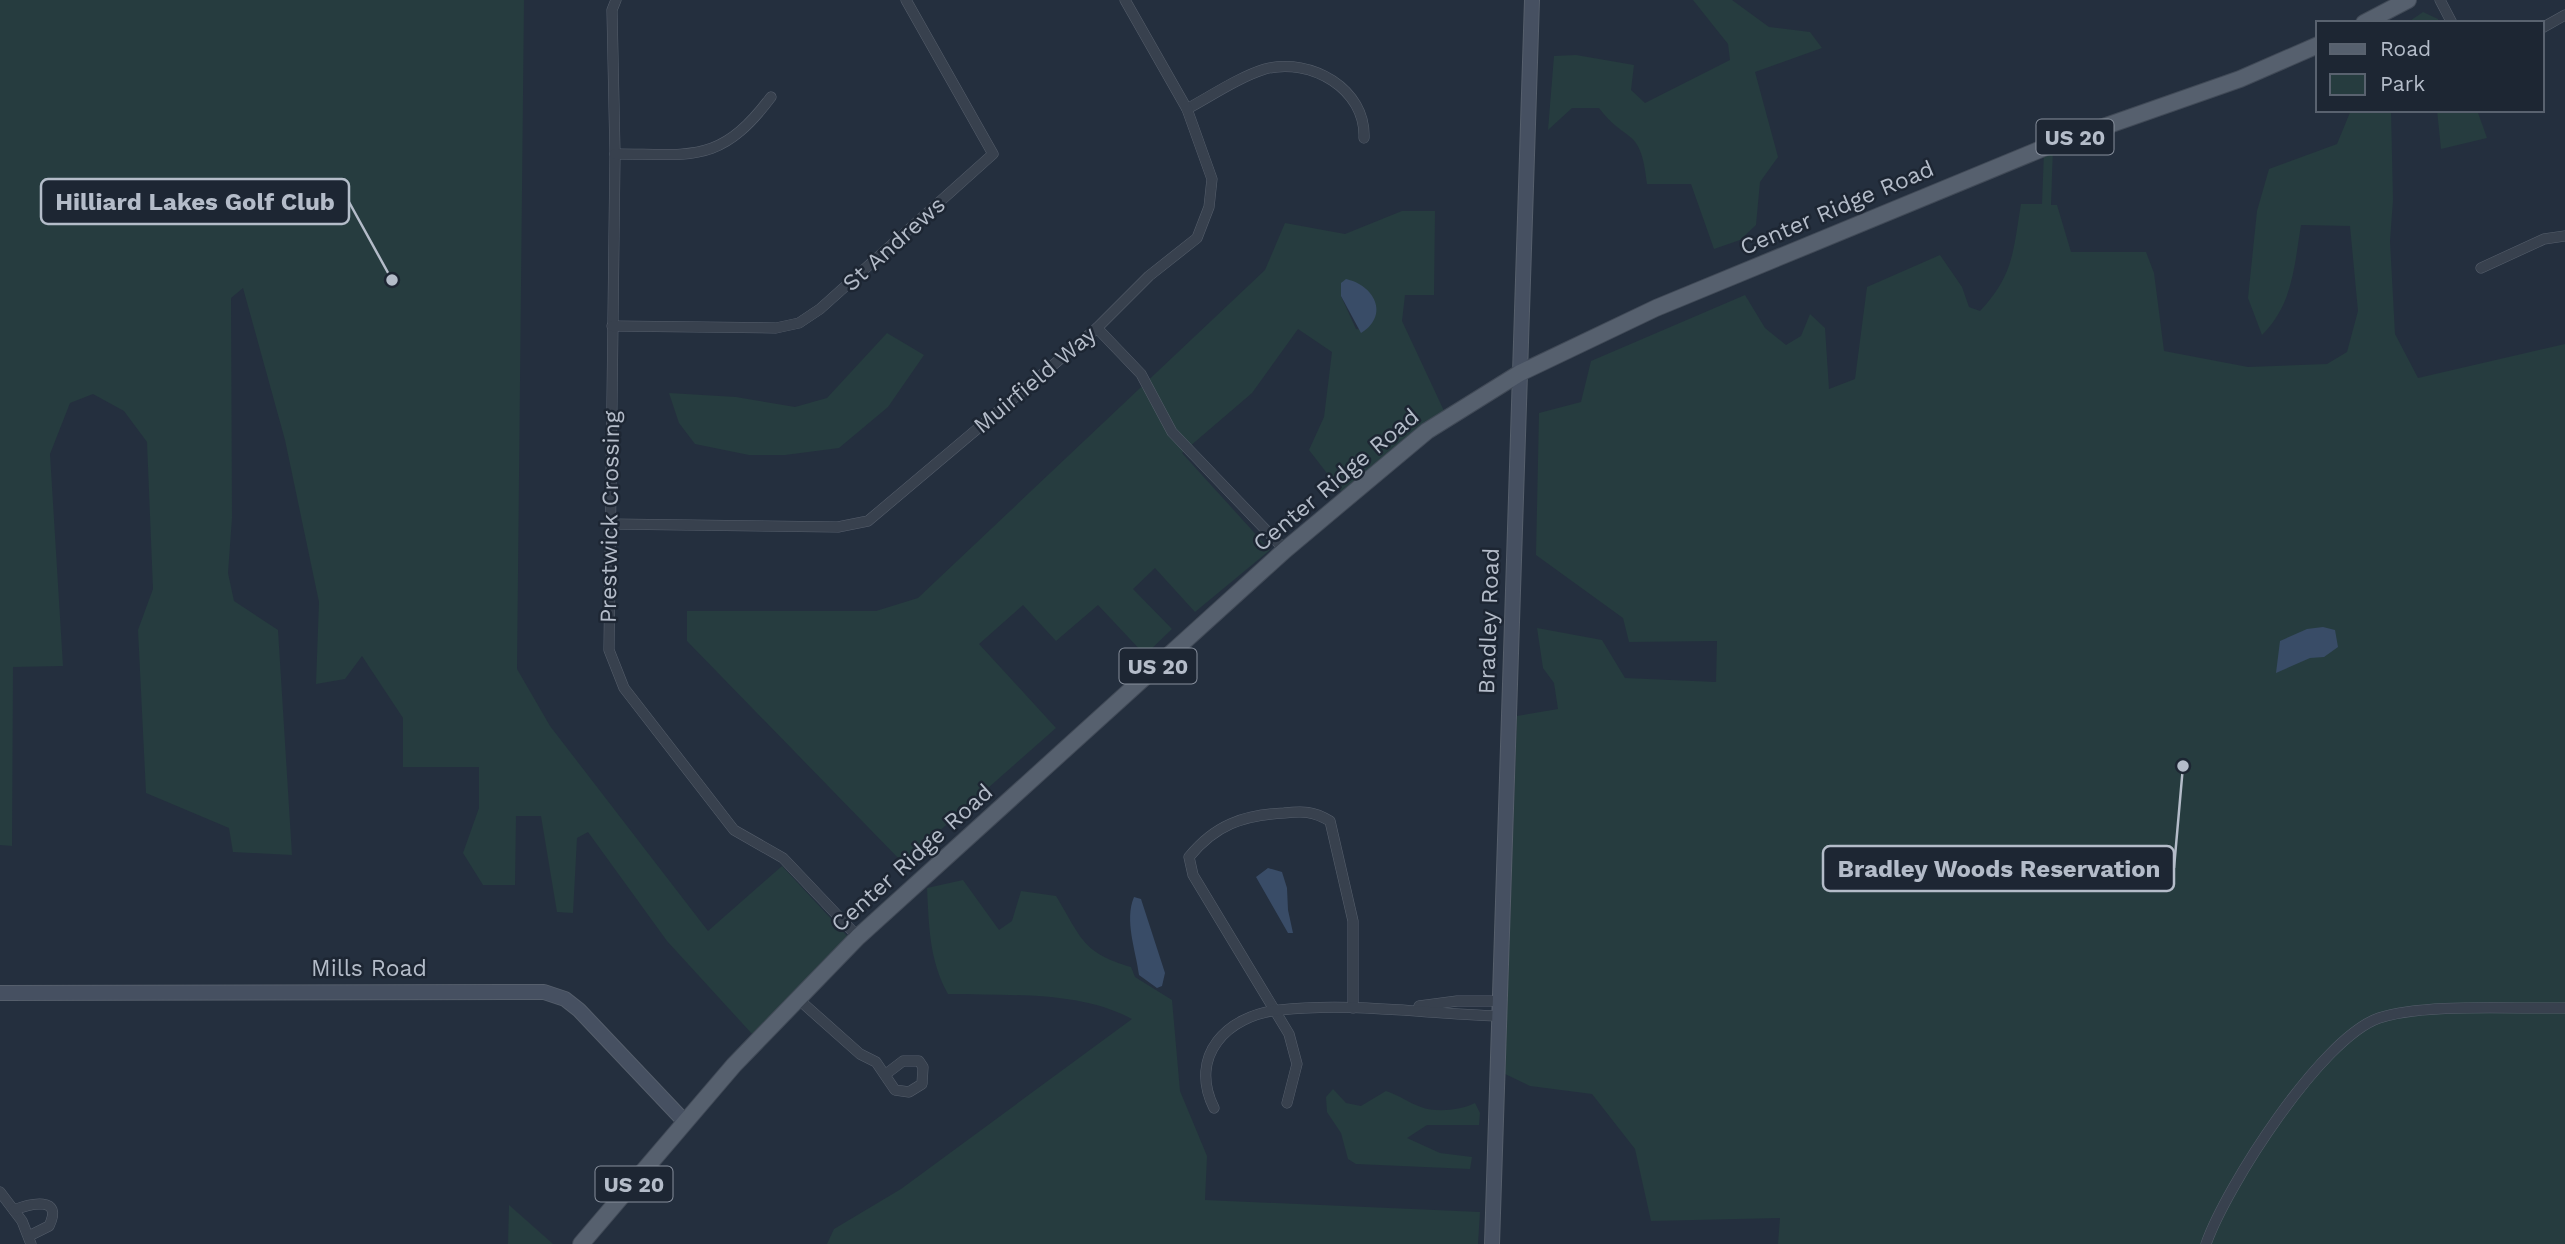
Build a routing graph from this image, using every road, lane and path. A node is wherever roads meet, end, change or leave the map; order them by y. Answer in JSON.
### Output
{"nodes":[{"id":1,"x":616,"y":0,"type":"edge"},
{"id":2,"x":906,"y":0,"type":"edge"},
{"id":3,"x":1125,"y":0,"type":"edge"},
{"id":4,"x":1532,"y":0,"type":"edge"},
{"id":5,"x":2408,"y":0,"type":"edge"},
{"id":6,"x":2440,"y":0,"type":"edge"},
{"id":7,"x":2565,"y":15,"type":"edge"},
{"id":8,"x":2368,"y":21,"type":"edge"},
{"id":9,"x":2451,"y":21,"type":"edge"},
{"id":10,"x":2544,"y":27,"type":"edge"},
{"id":11,"x":2316,"y":46,"type":"edge"},
{"id":12,"x":771,"y":97,"type":"dead end"},
{"id":13,"x":1187,"y":108,"type":"junction"},
{"id":14,"x":1364,"y":138,"type":"dead end"},
{"id":15,"x":615,"y":154,"type":"junction"},
{"id":16,"x":2565,"y":236,"type":"edge"},
{"id":17,"x":2481,"y":268,"type":"dead end"},
{"id":18,"x":612,"y":326,"type":"junction"},
{"id":19,"x":1097,"y":328,"type":"junction"},
{"id":20,"x":1520,"y":373,"type":"junction"},
{"id":21,"x":610,"y":524,"type":"junction"},
{"id":22,"x":1285,"y":550,"type":"junction"},
{"id":23,"x":858,"y":937,"type":"junction"},
{"id":24,"x":0,"y":993,"type":"edge"},
{"id":25,"x":797,"y":998,"type":"junction"},
{"id":26,"x":1353,"y":1008,"type":"junction"},
{"id":27,"x":2565,"y":1008,"type":"edge"},
{"id":28,"x":1498,"y":1009,"type":"junction"},
{"id":29,"x":1277,"y":1010,"type":"junction"},
{"id":30,"x":886,"y":1074,"type":"dead end"},
{"id":31,"x":1287,"y":1103,"type":"dead end"},
{"id":32,"x":1214,"y":1108,"type":"dead end"},
{"id":33,"x":685,"y":1122,"type":"junction"},
{"id":34,"x":0,"y":1192,"type":"edge"},
{"id":35,"x":14,"y":1210,"type":"junction"},
{"id":36,"x":30,"y":1240,"type":"edge"},
{"id":37,"x":581,"y":1244,"type":"edge"},
{"id":38,"x":1492,"y":1244,"type":"edge"},
{"id":39,"x":2206,"y":1244,"type":"edge"}],
"edges":[{"from":1,"to":15,"type":"street","name":"Prestwick Crossing"},
{"from":2,"to":18,"type":"street","name":"St Andrews"},
{"from":3,"to":13,"type":"street","name":"Muirfield Way"},
{"from":4,"to":20,"type":"street","name":"Bradley Road"},
{"from":5,"to":8,"type":"main road"},
{"from":6,"to":9,"type":"street"},
{"from":7,"to":10,"type":"street"},
{"from":11,"to":20,"type":"main road","name":"Center Ridge Road","number":"US 20"},
{"from":12,"to":15,"type":"street"},
{"from":13,"to":14,"type":"street"},
{"from":13,"to":19,"type":"street","name":"Muirfield Way"},
{"from":15,"to":18,"type":"street","name":"Prestwick Crossing"},
{"from":16,"to":17,"type":"street"},
{"from":18,"to":21,"type":"street","name":"Prestwick Crossing"},
{"from":19,"to":21,"type":"street","name":"Muirfield Way"},
{"from":19,"to":22,"type":"street"},
{"from":20,"to":22,"type":"main road","name":"Center Ridge Road","number":"US 20"},
{"from":20,"to":28,"type":"street","name":"Bradley Road"},
{"from":21,"to":23,"type":"street","name":"Prestwick Crossing"},
{"from":22,"to":23,"type":"main road","name":"Center Ridge Road","number":"US 20"},
{"from":23,"to":25,"type":"main road","name":"Center Ridge Road","number":"US 20"},
{"from":24,"to":33,"type":"street","name":"Mills Road"},
{"from":25,"to":30,"type":"street"},
{"from":25,"to":33,"type":"main road","name":"Center Ridge Road","number":"US 20"},
{"from":26,"to":28,"type":"street"},
{"from":26,"to":29,"type":"street"},
{"from":26,"to":29,"type":"street"},
{"from":27,"to":39,"type":"street"},
{"from":28,"to":38,"type":"street","name":"Bradley Road"},
{"from":29,"to":31,"type":"street"},
{"from":29,"to":32,"type":"street"},
{"from":33,"to":37,"type":"main road","name":"Center Ridge Road","number":"US 20"},
{"from":34,"to":35,"type":"street"},
{"from":35,"to":36,"type":"street"},
{"from":35,"to":36,"type":"street"}]}
